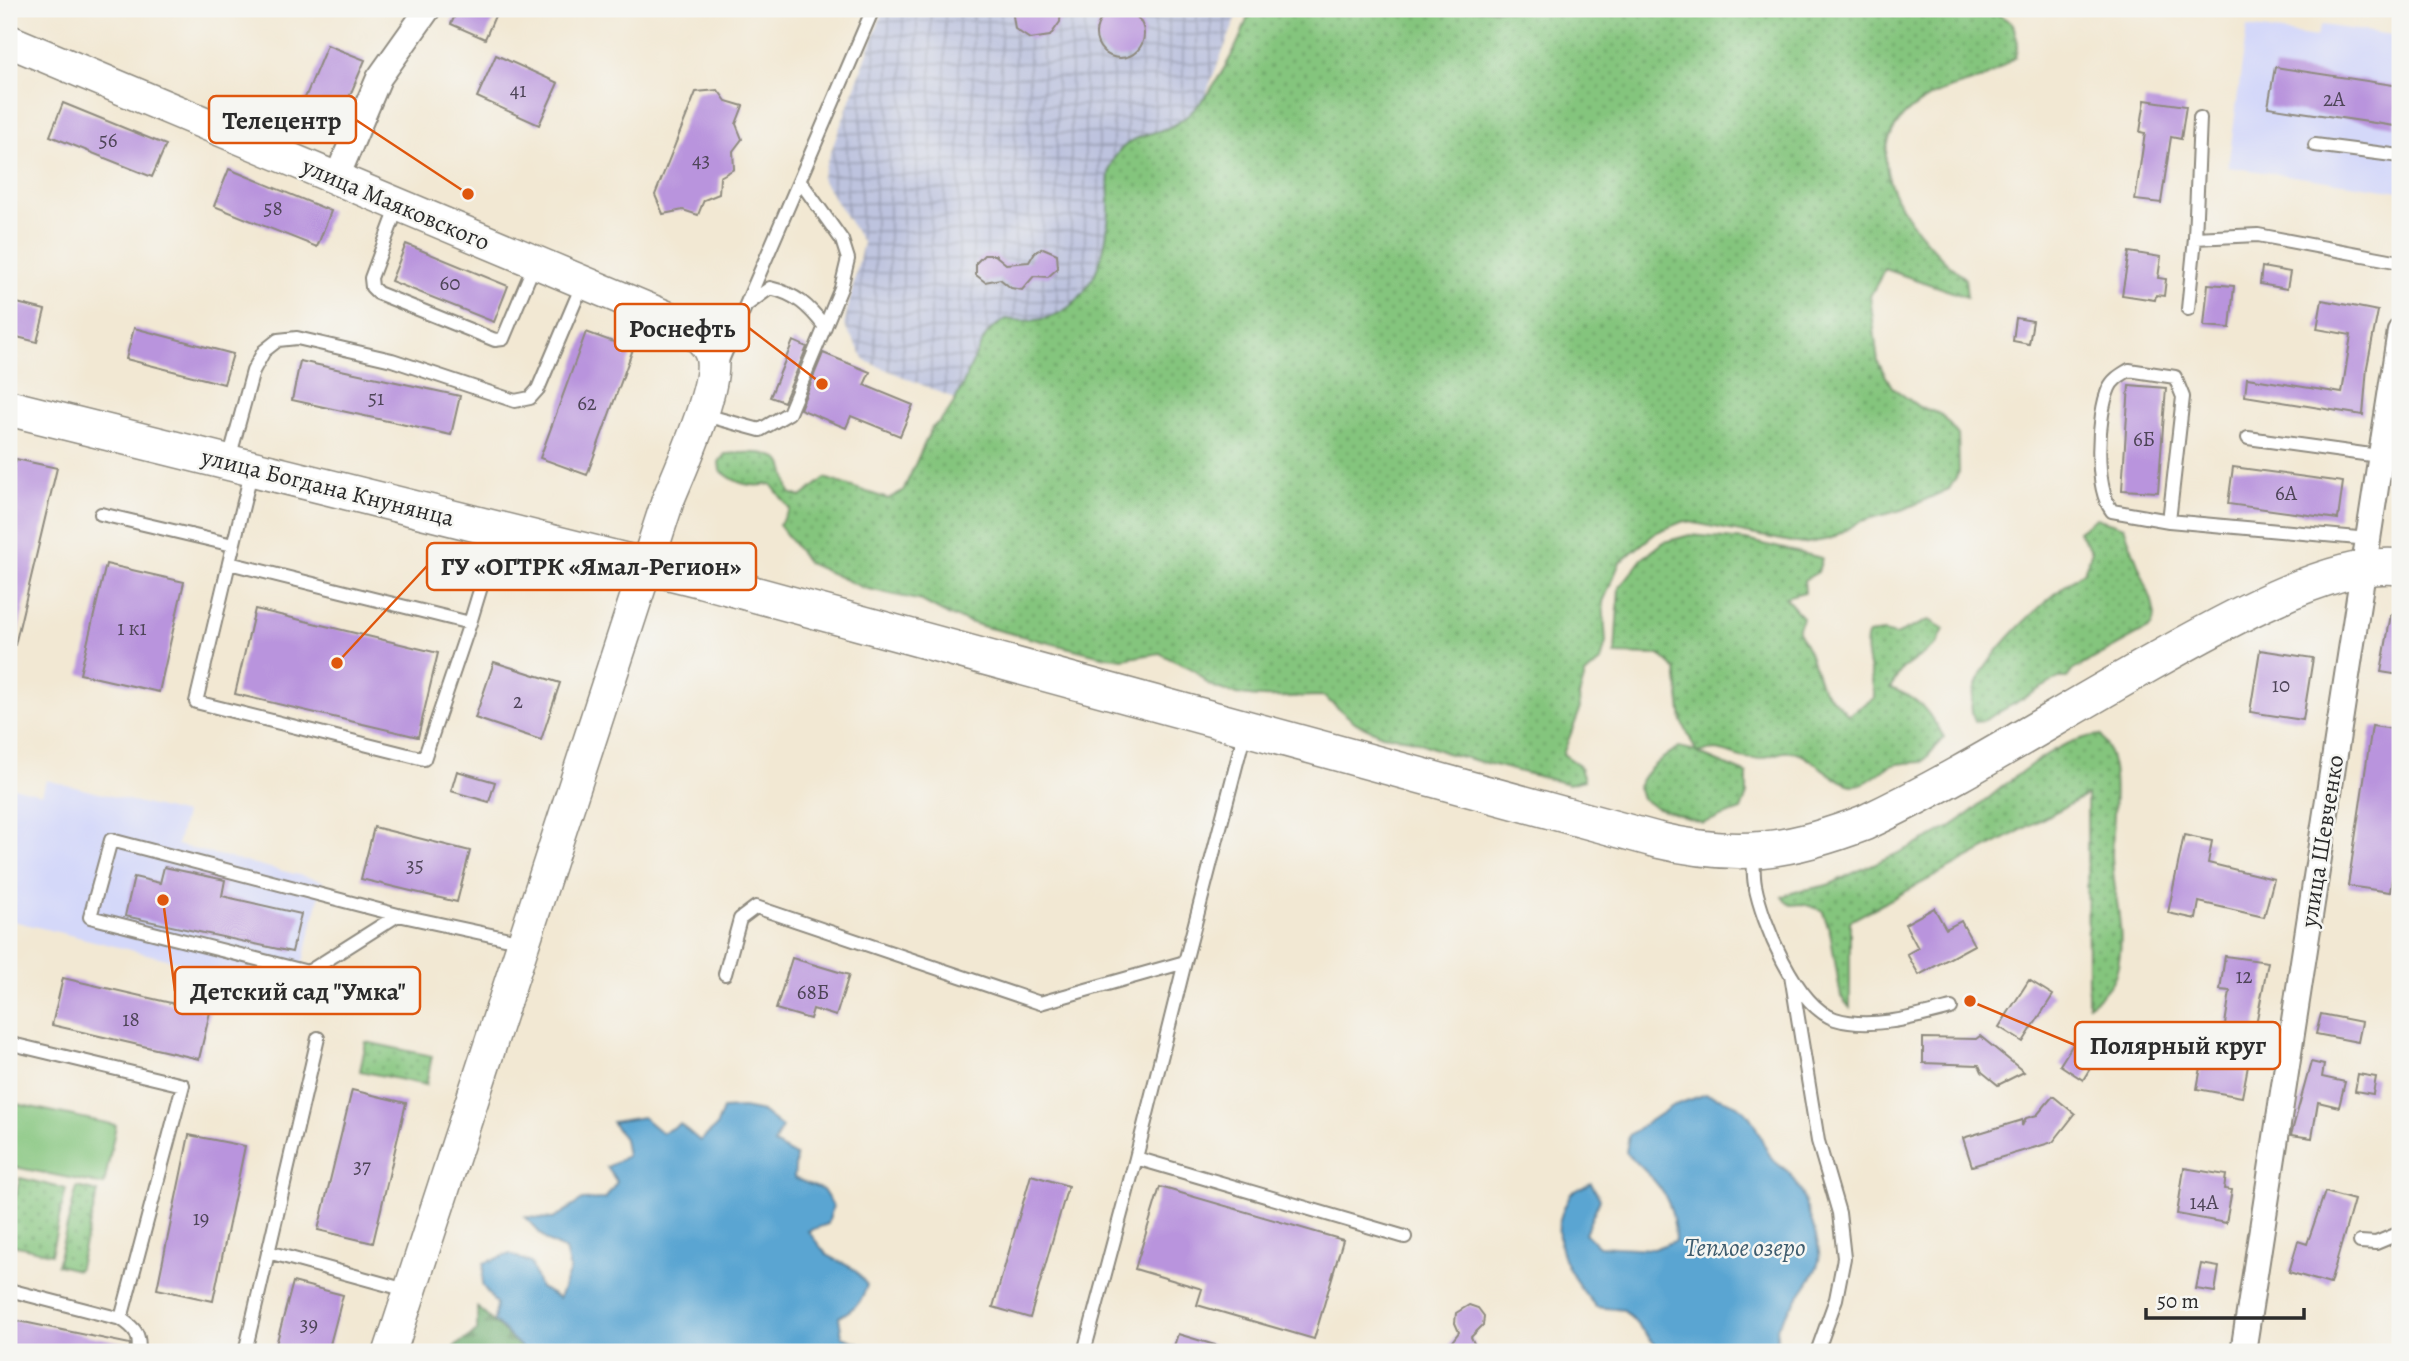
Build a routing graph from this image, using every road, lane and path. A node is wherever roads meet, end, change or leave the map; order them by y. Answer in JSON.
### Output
{"nodes":[{"id":1,"x":428,"y":9,"type":"edge"},
{"id":2,"x":873,"y":9,"type":"edge"},
{"id":3,"x":9,"y":41,"type":"edge"},
{"id":4,"x":2200,"y":118,"type":"dead end"},
{"id":5,"x":2315,"y":145,"type":"dead end"},
{"id":6,"x":2400,"y":156,"type":"edge"},
{"id":7,"x":336,"y":179,"type":"junction"},
{"id":8,"x":800,"y":181,"type":"junction"},
{"id":9,"x":398,"y":205,"type":"junction"},
{"id":10,"x":2195,"y":238,"type":"junction"},
{"id":11,"x":535,"y":262,"type":"junction"},
{"id":12,"x":2400,"y":262,"type":"edge"},
{"id":13,"x":583,"y":282,"type":"junction"},
{"id":14,"x":747,"y":305,"type":"junction"},
{"id":15,"x":2188,"y":309,"type":"dead end"},
{"id":16,"x":825,"y":327,"type":"junction"},
{"id":17,"x":2400,"y":331,"type":"edge"},
{"id":18,"x":713,"y":379,"type":"junction"},
{"id":19,"x":9,"y":408,"type":"edge"},
{"id":20,"x":700,"y":414,"type":"junction"},
{"id":21,"x":2248,"y":438,"type":"dead end"},
{"id":22,"x":2391,"y":458,"type":"edge"},
{"id":23,"x":240,"y":466,"type":"junction"},
{"id":24,"x":101,"y":514,"type":"dead end"},
{"id":25,"x":2169,"y":522,"type":"junction"},
{"id":26,"x":498,"y":530,"type":"junction"},
{"id":27,"x":233,"y":545,"type":"junction"},
{"id":28,"x":2366,"y":554,"type":"junction"},
{"id":29,"x":229,"y":563,"type":"junction"},
{"id":30,"x":647,"y":566,"type":"junction"},
{"id":31,"x":2400,"y":567,"type":"edge"},
{"id":32,"x":470,"y":622,"type":"junction"},
{"id":33,"x":1246,"y":727,"type":"junction"},
{"id":34,"x":1753,"y":853,"type":"junction"},
{"id":35,"x":398,"y":915,"type":"junction"},
{"id":36,"x":523,"y":942,"type":"junction"},
{"id":37,"x":1185,"y":962,"type":"junction"},
{"id":38,"x":725,"y":974,"type":"dead end"},
{"id":39,"x":1791,"y":975,"type":"junction"},
{"id":40,"x":1951,"y":1008,"type":"dead end"},
{"id":41,"x":318,"y":1038,"type":"dead end"},
{"id":42,"x":9,"y":1046,"type":"edge"},
{"id":43,"x":1136,"y":1158,"type":"junction"},
{"id":44,"x":2400,"y":1233,"type":"edge"},
{"id":45,"x":1405,"y":1237,"type":"dead end"},
{"id":46,"x":2360,"y":1242,"type":"dead end"},
{"id":47,"x":268,"y":1252,"type":"junction"},
{"id":48,"x":9,"y":1290,"type":"edge"},
{"id":49,"x":410,"y":1291,"type":"junction"},
{"id":50,"x":121,"y":1318,"type":"junction"},
{"id":51,"x":138,"y":1352,"type":"edge"},
{"id":52,"x":245,"y":1352,"type":"edge"},
{"id":53,"x":390,"y":1352,"type":"edge"},
{"id":54,"x":1084,"y":1352,"type":"edge"},
{"id":55,"x":1817,"y":1352,"type":"edge"},
{"id":56,"x":2243,"y":1352,"type":"edge"}],
"edges":[{"from":1,"to":7,"type":"street"},
{"from":2,"to":8,"type":"lane"},
{"from":3,"to":7,"type":"street","name":"улица Маяковского"},
{"from":4,"to":10,"type":"lane"},
{"from":5,"to":6,"type":"lane"},
{"from":7,"to":9,"type":"street","name":"улица Маяковского"},
{"from":8,"to":14,"type":"lane"},
{"from":8,"to":16,"type":"lane"},
{"from":9,"to":11,"type":"street","name":"улица Маяковского"},
{"from":9,"to":11,"type":"lane"},
{"from":10,"to":12,"type":"lane"},
{"from":10,"to":15,"type":"lane"},
{"from":11,"to":13,"type":"street","name":"улица Маяковского"},
{"from":13,"to":18,"type":"street","name":"улица Маяковского"},
{"from":13,"to":23,"type":"lane"},
{"from":14,"to":16,"type":"lane"},
{"from":14,"to":18,"type":"lane"},
{"from":16,"to":20,"type":"lane"},
{"from":17,"to":22,"type":"street","name":"улица Шевченко"},
{"from":18,"to":20,"type":"street"},
{"from":19,"to":23,"type":"main road","name":"улица Богдана Кнунянца"},
{"from":20,"to":30,"type":"street"},
{"from":21,"to":22,"type":"lane"},
{"from":22,"to":28,"type":"street","name":"улица Шевченко"},
{"from":23,"to":26,"type":"main road","name":"улица Богдана Кнунянца"},
{"from":23,"to":27,"type":"lane"},
{"from":24,"to":27,"type":"lane"},
{"from":25,"to":25,"type":"lane"},
{"from":25,"to":28,"type":"lane"},
{"from":26,"to":30,"type":"main road","name":"улица Богдана Кнунянца"},
{"from":26,"to":32,"type":"lane"},
{"from":27,"to":29,"type":"lane"},
{"from":28,"to":31,"type":"main road","name":"улица Богдана Кнунянца"},
{"from":28,"to":34,"type":"main road","name":"улица Богдана Кнунянца"},
{"from":28,"to":56,"type":"street","name":"улица Шевченко"},
{"from":29,"to":32,"type":"lane"},
{"from":29,"to":32,"type":"lane"},
{"from":30,"to":33,"type":"main road","name":"улица Богдана Кнунянца"},
{"from":30,"to":36,"type":"street"},
{"from":33,"to":34,"type":"main road","name":"улица Богдана Кнунянца"},
{"from":33,"to":37,"type":"lane"},
{"from":34,"to":39,"type":"lane"},
{"from":35,"to":35,"type":"lane"},
{"from":35,"to":36,"type":"lane"},
{"from":36,"to":49,"type":"street"},
{"from":37,"to":38,"type":"lane"},
{"from":37,"to":43,"type":"lane"},
{"from":39,"to":40,"type":"lane"},
{"from":39,"to":55,"type":"lane"},
{"from":41,"to":47,"type":"lane"},
{"from":42,"to":50,"type":"lane"},
{"from":43,"to":45,"type":"lane"},
{"from":43,"to":54,"type":"lane"},
{"from":44,"to":46,"type":"lane"},
{"from":47,"to":49,"type":"lane"},
{"from":47,"to":52,"type":"lane"},
{"from":48,"to":50,"type":"lane"},
{"from":49,"to":53,"type":"street"},
{"from":50,"to":51,"type":"lane"}]}
